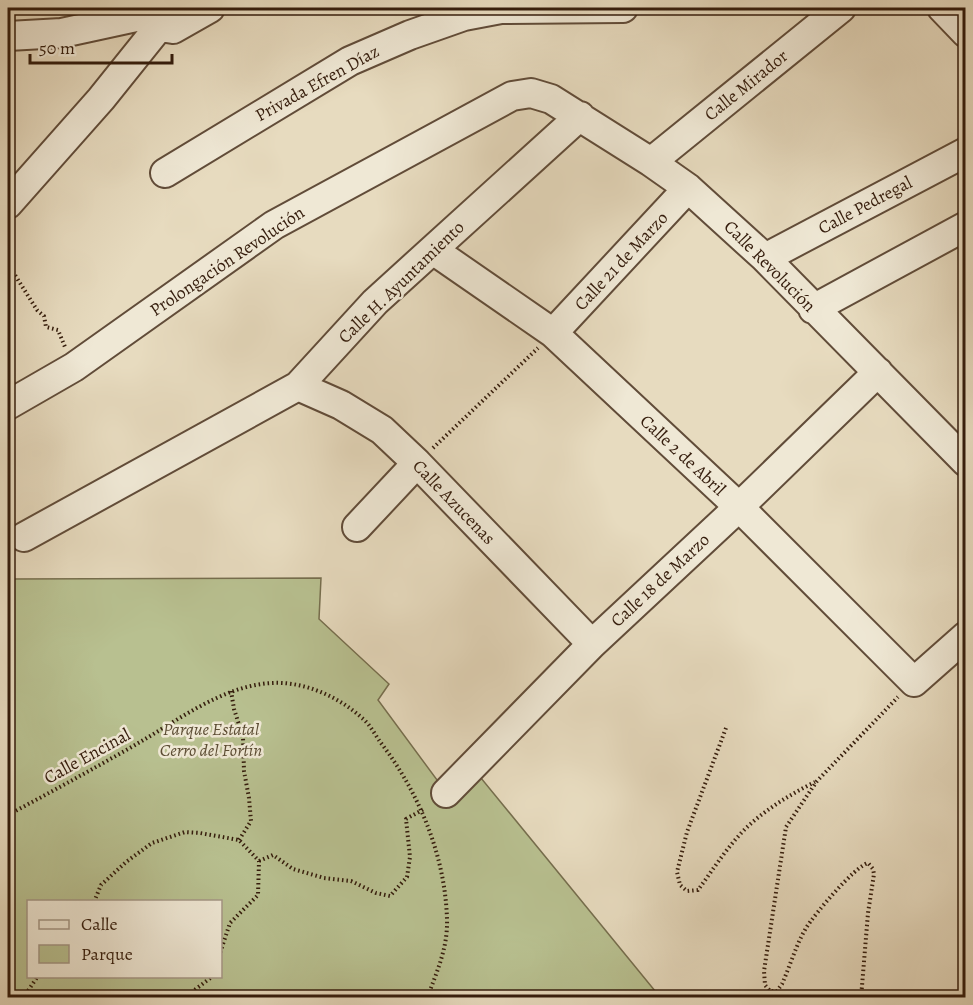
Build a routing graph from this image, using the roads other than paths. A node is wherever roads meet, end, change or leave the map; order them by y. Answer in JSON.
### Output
{"nodes":[{"id":1,"x":210,"y":8,"type":"edge"},
{"id":2,"x":623,"y":8,"type":"edge"},
{"id":3,"x":841,"y":8,"type":"edge"},
{"id":4,"x":942,"y":8,"type":"edge"},
{"id":5,"x":464,"y":12,"type":"edge"},
{"id":6,"x":156,"y":14,"type":"edge"},
{"id":7,"x":966,"y":33,"type":"edge"},
{"id":8,"x":8,"y":36,"type":"edge"},
{"id":9,"x":552,"y":99,"type":"joint"},
{"id":10,"x":580,"y":116,"type":"junction"},
{"id":11,"x":966,"y":152,"type":"edge"},
{"id":12,"x":651,"y":162,"type":"junction"},
{"id":13,"x":165,"y":173,"type":"dead end"},
{"id":14,"x":688,"y":188,"type":"junction"},
{"id":15,"x":8,"y":204,"type":"edge"},
{"id":16,"x":966,"y":226,"type":"edge"},
{"id":17,"x":433,"y":250,"type":"junction"},
{"id":18,"x":765,"y":258,"type":"junction"},
{"id":19,"x":813,"y":309,"type":"junction"},
{"id":20,"x":547,"y":340,"type":"junction"},
{"id":21,"x":878,"y":372,"type":"junction"},
{"id":22,"x":298,"y":386,"type":"junction"},
{"id":23,"x":8,"y":405,"type":"edge"},
{"id":24,"x":963,"y":455,"type":"edge"},
{"id":25,"x":417,"y":463,"type":"junction"},
{"id":26,"x":739,"y":507,"type":"junction"},
{"id":27,"x":357,"y":527,"type":"dead end"},
{"id":28,"x":24,"y":537,"type":"dead end"},
{"id":29,"x":966,"y":636,"type":"edge"},
{"id":30,"x":592,"y":644,"type":"junction"},
{"id":31,"x":446,"y":793,"type":"dead end"}],
"edges":[{"from":1,"to":6,"type":"street"},
{"from":2,"to":5,"type":"street","name":"Privada Efren Díaz"},
{"from":3,"to":12,"type":"street","name":"Calle Mirador"},
{"from":4,"to":7,"type":"street"},
{"from":5,"to":13,"type":"street","name":"Privada Efren Díaz"},
{"from":6,"to":8,"type":"street"},
{"from":6,"to":15,"type":"street"},
{"from":9,"to":10,"type":"street","name":"Calle Revolución"},
{"from":9,"to":23,"type":"street","name":"Prolongación Revolución"},
{"from":10,"to":12,"type":"street","name":"Calle Revolución"},
{"from":10,"to":17,"type":"street","name":"Calle H. Ayuntamiento"},
{"from":11,"to":18,"type":"street","name":"Calle Pedregal"},
{"from":12,"to":14,"type":"street","name":"Calle Revolución"},
{"from":14,"to":18,"type":"street","name":"Calle Revolución"},
{"from":14,"to":20,"type":"street","name":"Calle 21 de Marzo"},
{"from":16,"to":19,"type":"street"},
{"from":17,"to":20,"type":"street","name":"Calle 2 de Abril"},
{"from":17,"to":22,"type":"street","name":"Calle H. Ayuntamiento"},
{"from":18,"to":19,"type":"street","name":"Calle Revolución"},
{"from":19,"to":21,"type":"street","name":"Calle Revolución"},
{"from":20,"to":26,"type":"street","name":"Calle 2 de Abril"},
{"from":21,"to":24,"type":"street","name":"Calle Revolución"},
{"from":21,"to":26,"type":"street","name":"Calle 18 de Marzo"},
{"from":22,"to":25,"type":"street","name":"Calle Azucenas"},
{"from":22,"to":28,"type":"street","name":"Calle H. Ayuntamiento"},
{"from":25,"to":27,"type":"street"},
{"from":25,"to":30,"type":"street","name":"Calle Azucenas"},
{"from":26,"to":29,"type":"street","name":"Calle 2 de Abril"},
{"from":26,"to":30,"type":"street","name":"Calle 18 de Marzo"},
{"from":30,"to":31,"type":"street","name":"Calle 18 de Marzo"}]}
